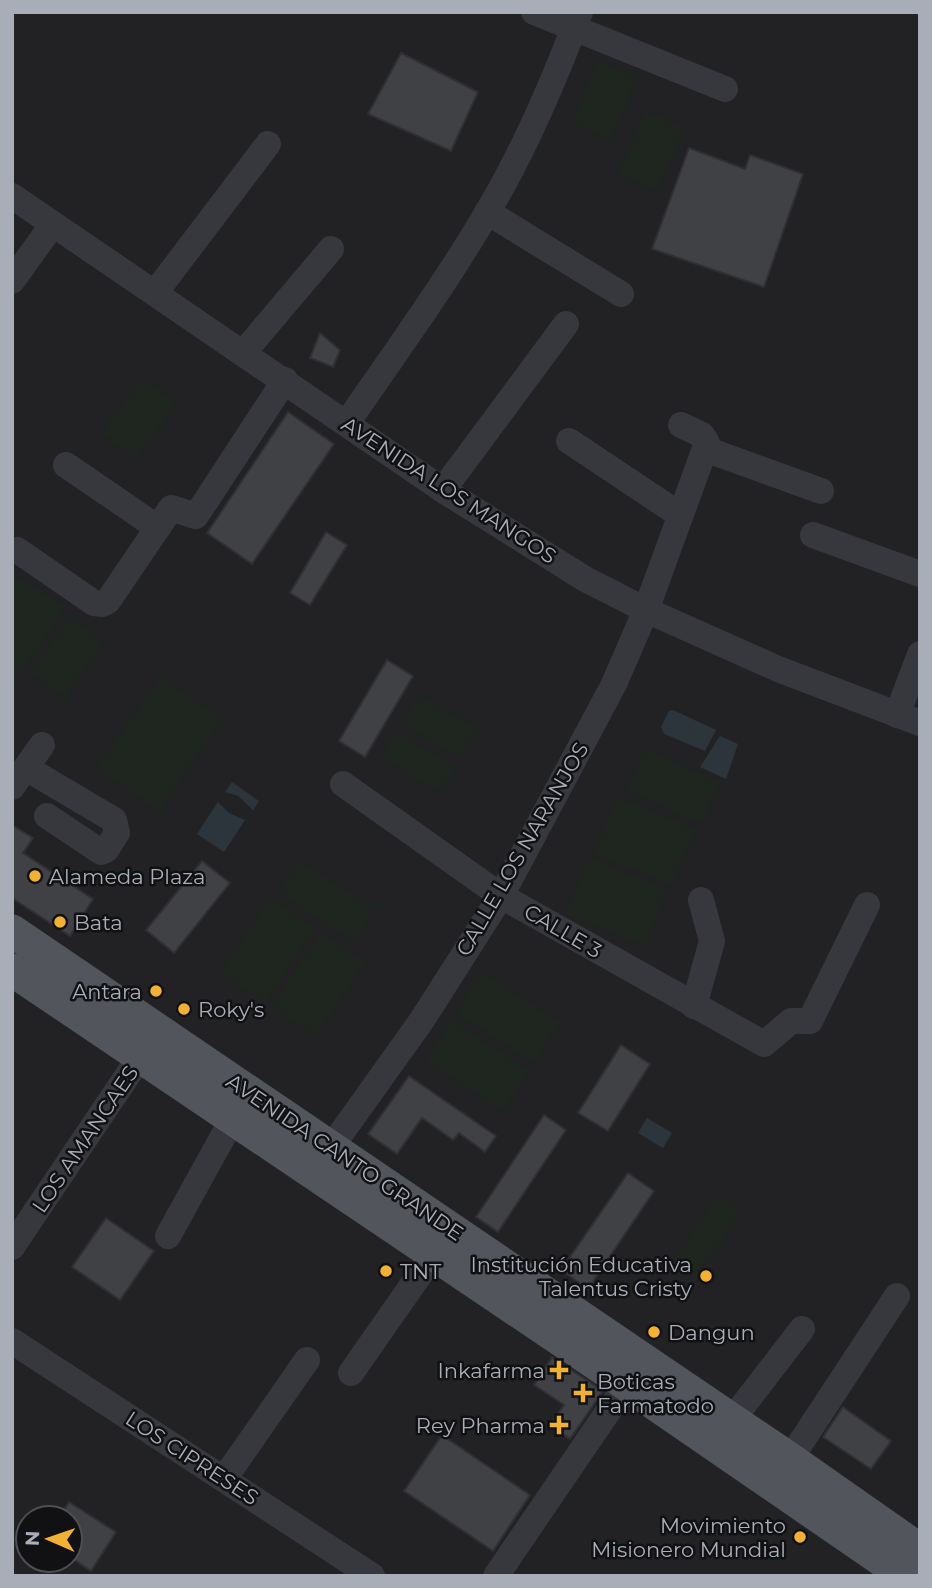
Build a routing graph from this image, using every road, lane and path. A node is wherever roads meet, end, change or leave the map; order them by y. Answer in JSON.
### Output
{"nodes":[{"id":1,"x":534,"y":12,"type":"edge"},
{"id":2,"x":577,"y":19,"type":"edge"},
{"id":3,"x":725,"y":89,"type":"dead end"},
{"id":4,"x":268,"y":144,"type":"dead end"},
{"id":5,"x":12,"y":196,"type":"edge"},
{"id":6,"x":487,"y":212,"type":"junction"},
{"id":7,"x":53,"y":224,"type":"junction"},
{"id":8,"x":331,"y":249,"type":"dead end"},
{"id":9,"x":12,"y":281,"type":"edge"},
{"id":10,"x":155,"y":293,"type":"junction"},
{"id":11,"x":621,"y":293,"type":"dead end"},
{"id":12,"x":566,"y":324,"type":"dead end"},
{"id":13,"x":244,"y":352,"type":"junction"},
{"id":14,"x":285,"y":380,"type":"junction"},
{"id":15,"x":347,"y":423,"type":"junction"},
{"id":16,"x":681,"y":425,"type":"dead end"},
{"id":17,"x":569,"y":441,"type":"dead end"},
{"id":18,"x":705,"y":449,"type":"junction"},
{"id":19,"x":66,"y":465,"type":"dead end"},
{"id":20,"x":443,"y":490,"type":"junction"},
{"id":21,"x":821,"y":491,"type":"dead end"},
{"id":22,"x":680,"y":515,"type":"junction"},
{"id":23,"x":158,"y":528,"type":"junction"},
{"id":24,"x":813,"y":535,"type":"dead end"},
{"id":25,"x":17,"y":550,"type":"dead end"},
{"id":26,"x":920,"y":574,"type":"edge"},
{"id":27,"x":646,"y":610,"type":"junction"},
{"id":28,"x":920,"y":654,"type":"edge"},
{"id":29,"x":909,"y":719,"type":"edge"},
{"id":30,"x":42,"y":745,"type":"dead end"},
{"id":31,"x":19,"y":777,"type":"edge"},
{"id":32,"x":343,"y":784,"type":"dead end"},
{"id":33,"x":47,"y":816,"type":"dead end"},
{"id":34,"x":500,"y":896,"type":"junction"},
{"id":35,"x":701,"y":900,"type":"dead end"},
{"id":36,"x":866,"y":905,"type":"dead end"},
{"id":37,"x":12,"y":931,"type":"edge"},
{"id":38,"x":12,"y":970,"type":"edge"},
{"id":39,"x":694,"y":1006,"type":"junction"},
{"id":40,"x":157,"y":1030,"type":"junction"},
{"id":41,"x":140,"y":1058,"type":"junction"},
{"id":42,"x":232,"y":1120,"type":"junction"},
{"id":43,"x":332,"y":1146,"type":"junction"},
{"id":44,"x":167,"y":1236,"type":"dead end"},
{"id":45,"x":12,"y":1247,"type":"edge"},
{"id":46,"x":433,"y":1254,"type":"junction"},
{"id":47,"x":897,"y":1296,"type":"dead end"},
{"id":48,"x":802,"y":1329,"type":"dead end"},
{"id":49,"x":12,"y":1341,"type":"edge"},
{"id":50,"x":307,"y":1360,"type":"dead end"},
{"id":51,"x":635,"y":1372,"type":"junction"},
{"id":52,"x":351,"y":1373,"type":"dead end"},
{"id":53,"x":732,"y":1420,"type":"junction"},
{"id":54,"x":790,"y":1459,"type":"junction"},
{"id":55,"x":224,"y":1479,"type":"junction"},
{"id":56,"x":920,"y":1550,"type":"edge"},
{"id":57,"x":870,"y":1566,"type":"edge"},
{"id":58,"x":372,"y":1576,"type":"edge"},
{"id":59,"x":496,"y":1576,"type":"edge"},
{"id":60,"x":905,"y":1576,"type":"edge"}],
"edges":[{"from":1,"to":2,"type":"street"},
{"from":2,"to":3,"type":"street"},
{"from":2,"to":6,"type":"street"},
{"from":4,"to":10,"type":"street"},
{"from":5,"to":7,"type":"street","name":"AVENIDA LOS MANGOS"},
{"from":6,"to":11,"type":"street"},
{"from":6,"to":15,"type":"street"},
{"from":7,"to":9,"type":"street"},
{"from":7,"to":10,"type":"street","name":"AVENIDA LOS MANGOS"},
{"from":8,"to":13,"type":"street"},
{"from":10,"to":13,"type":"street","name":"AVENIDA LOS MANGOS"},
{"from":12,"to":20,"type":"street"},
{"from":13,"to":14,"type":"street","name":"AVENIDA LOS MANGOS"},
{"from":14,"to":15,"type":"street","name":"AVENIDA LOS MANGOS"},
{"from":14,"to":23,"type":"street"},
{"from":15,"to":20,"type":"street","name":"AVENIDA LOS MANGOS"},
{"from":16,"to":18,"type":"street"},
{"from":17,"to":22,"type":"street"},
{"from":18,"to":21,"type":"street"},
{"from":18,"to":22,"type":"street","name":"CALLE LOS NARANJOS"},
{"from":19,"to":23,"type":"street"},
{"from":20,"to":27,"type":"street","name":"AVENIDA LOS MANGOS"},
{"from":22,"to":27,"type":"street","name":"CALLE LOS NARANJOS"},
{"from":23,"to":25,"type":"street"},
{"from":24,"to":26,"type":"street"},
{"from":27,"to":29,"type":"street","name":"AVENIDA LOS MANGOS"},
{"from":27,"to":34,"type":"street","name":"CALLE LOS NARANJOS"},
{"from":28,"to":29,"type":"street"},
{"from":30,"to":31,"type":"street"},
{"from":31,"to":33,"type":"street"},
{"from":32,"to":34,"type":"street","name":"CALLE 3"},
{"from":34,"to":39,"type":"street","name":"CALLE 3"},
{"from":34,"to":43,"type":"street","name":"CALLE LOS NARANJOS"},
{"from":35,"to":39,"type":"street"},
{"from":36,"to":39,"type":"street","name":"CALLE 3"},
{"from":37,"to":40,"type":"main road","name":"AVENIDA CANTO GRANDE"},
{"from":38,"to":41,"type":"main road","name":"AVENIDA CANTO GRANDE"},
{"from":40,"to":41,"type":"street","name":"LOS AMANCAES"},
{"from":40,"to":43,"type":"main road","name":"AVENIDA CANTO GRANDE"},
{"from":41,"to":42,"type":"main road","name":"AVENIDA CANTO GRANDE"},
{"from":41,"to":45,"type":"street","name":"LOS AMANCAES"},
{"from":42,"to":44,"type":"street"},
{"from":42,"to":46,"type":"main road","name":"AVENIDA CANTO GRANDE"},
{"from":43,"to":51,"type":"main road","name":"AVENIDA CANTO GRANDE"},
{"from":46,"to":51,"type":"main road","name":"AVENIDA CANTO GRANDE"},
{"from":46,"to":52,"type":"street"},
{"from":47,"to":54,"type":"street"},
{"from":48,"to":53,"type":"street"},
{"from":49,"to":55,"type":"street","name":"LOS CIPRESES"},
{"from":50,"to":55,"type":"street"},
{"from":51,"to":53,"type":"main road","name":"AVENIDA CANTO GRANDE"},
{"from":51,"to":57,"type":"main road","name":"AVENIDA CANTO GRANDE"},
{"from":51,"to":59,"type":"street"},
{"from":53,"to":54,"type":"main road","name":"AVENIDA CANTO GRANDE"},
{"from":54,"to":56,"type":"main road","name":"AVENIDA CANTO GRANDE"},
{"from":55,"to":58,"type":"street","name":"LOS CIPRESES"},
{"from":57,"to":60,"type":"main road","name":"AVENIDA CANTO GRANDE"}]}
